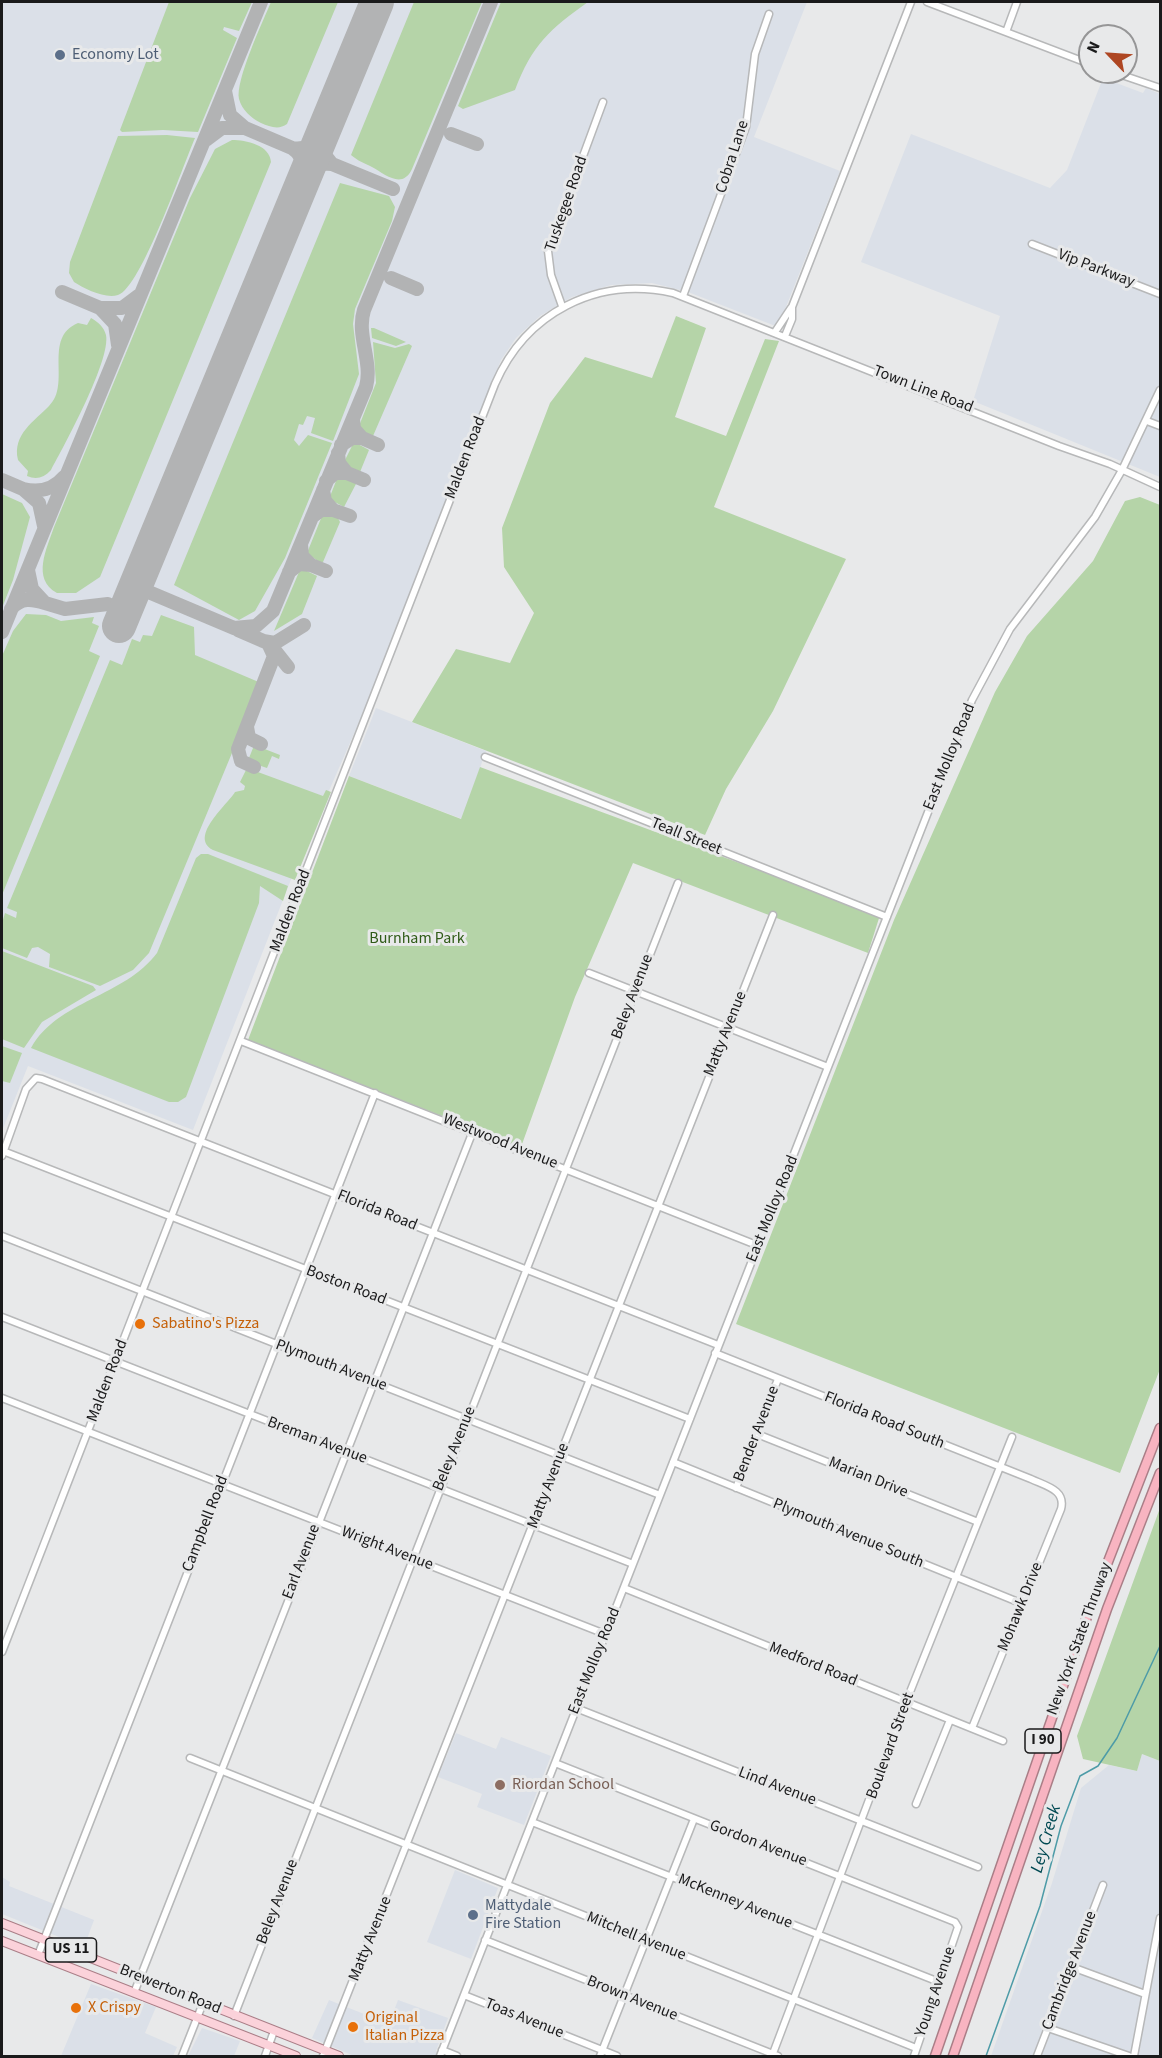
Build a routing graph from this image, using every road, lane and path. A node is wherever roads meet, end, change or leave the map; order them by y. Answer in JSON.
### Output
{"nodes":[{"id":1,"x":911,"y":2,"type":"edge"},
{"id":2,"x":927,"y":2,"type":"edge"},
{"id":3,"x":1017,"y":2,"type":"edge"},
{"id":4,"x":769,"y":14,"type":"dead end"},
{"id":5,"x":1006,"y":32,"type":"junction"},
{"id":6,"x":1078,"y":59,"type":"edge"},
{"id":7,"x":1138,"y":80,"type":"edge"},
{"id":8,"x":1161,"y":88,"type":"edge"},
{"id":9,"x":603,"y":102,"type":"dead end"},
{"id":10,"x":1032,"y":244,"type":"dead end"},
{"id":11,"x":1161,"y":294,"type":"edge"},
{"id":12,"x":683,"y":296,"type":"junction"},
{"id":13,"x":562,"y":306,"type":"junction"},
{"id":14,"x":792,"y":308,"type":"junction"},
{"id":15,"x":775,"y":332,"type":"junction"},
{"id":16,"x":785,"y":336,"type":"junction"},
{"id":17,"x":1161,"y":390,"type":"edge"},
{"id":18,"x":1148,"y":421,"type":"junction"},
{"id":19,"x":1161,"y":426,"type":"edge"},
{"id":20,"x":1122,"y":470,"type":"junction"},
{"id":21,"x":1161,"y":487,"type":"edge"},
{"id":22,"x":485,"y":758,"type":"dead end"},
{"id":23,"x":678,"y":884,"type":"dead end"},
{"id":24,"x":773,"y":915,"type":"dead end"},
{"id":25,"x":887,"y":917,"type":"junction"},
{"id":26,"x":589,"y":973,"type":"dead end"},
{"id":27,"x":635,"y":991,"type":"junction"},
{"id":28,"x":728,"y":1028,"type":"junction"},
{"id":29,"x":241,"y":1041,"type":"junction"},
{"id":30,"x":828,"y":1067,"type":"junction"},
{"id":31,"x":375,"y":1093,"type":"junction"},
{"id":32,"x":473,"y":1131,"type":"junction"},
{"id":33,"x":201,"y":1142,"type":"junction"},
{"id":34,"x":2,"y":1154,"type":"edge"},
{"id":35,"x":565,"y":1168,"type":"junction"},
{"id":36,"x":336,"y":1194,"type":"junction"},
{"id":37,"x":658,"y":1205,"type":"junction"},
{"id":38,"x":172,"y":1218,"type":"junction"},
{"id":39,"x":433,"y":1233,"type":"junction"},
{"id":40,"x":2,"y":1236,"type":"edge"},
{"id":41,"x":759,"y":1246,"type":"junction"},
{"id":42,"x":526,"y":1269,"type":"junction"},
{"id":43,"x":306,"y":1270,"type":"junction"},
{"id":44,"x":142,"y":1292,"type":"junction"},
{"id":45,"x":620,"y":1306,"type":"junction"},
{"id":46,"x":403,"y":1308,"type":"junction"},
{"id":47,"x":2,"y":1317,"type":"edge"},
{"id":48,"x":276,"y":1344,"type":"junction"},
{"id":49,"x":496,"y":1344,"type":"junction"},
{"id":50,"x":717,"y":1345,"type":"junction"},
{"id":51,"x":715,"y":1353,"type":"junction"},
{"id":52,"x":115,"y":1362,"type":"junction"},
{"id":53,"x":778,"y":1379,"type":"junction"},
{"id":54,"x":590,"y":1380,"type":"junction"},
{"id":55,"x":373,"y":1382,"type":"junction"},
{"id":56,"x":2,"y":1398,"type":"edge"},
{"id":57,"x":249,"y":1415,"type":"junction"},
{"id":58,"x":467,"y":1419,"type":"junction"},
{"id":59,"x":690,"y":1419,"type":"junction"},
{"id":60,"x":1161,"y":1428,"type":"edge"},
{"id":61,"x":88,"y":1432,"type":"junction"},
{"id":62,"x":757,"y":1434,"type":"junction"},
{"id":63,"x":1012,"y":1437,"type":"dead end"},
{"id":64,"x":345,"y":1452,"type":"junction"},
{"id":65,"x":561,"y":1455,"type":"junction"},
{"id":66,"x":673,"y":1462,"type":"junction"},
{"id":67,"x":1000,"y":1467,"type":"junction"},
{"id":68,"x":1161,"y":1473,"type":"edge"},
{"id":69,"x":222,"y":1484,"type":"junction"},
{"id":70,"x":439,"y":1488,"type":"junction"},
{"id":71,"x":736,"y":1488,"type":"junction"},
{"id":72,"x":1053,"y":1489,"type":"joint"},
{"id":73,"x":660,"y":1495,"type":"junction"},
{"id":74,"x":317,"y":1521,"type":"junction"},
{"id":75,"x":978,"y":1522,"type":"junction"},
{"id":76,"x":533,"y":1525,"type":"junction"},
{"id":77,"x":411,"y":1558,"type":"junction"},
{"id":78,"x":633,"y":1564,"type":"junction"},
{"id":79,"x":955,"y":1577,"type":"junction"},
{"id":80,"x":624,"y":1588,"type":"junction"},
{"id":81,"x":505,"y":1595,"type":"junction"},
{"id":82,"x":1023,"y":1604,"type":"junction"},
{"id":83,"x":605,"y":1634,"type":"junction"},
{"id":84,"x":2,"y":1652,"type":"edge"},
{"id":85,"x":906,"y":1702,"type":"junction"},
{"id":86,"x":576,"y":1708,"type":"junction"},
{"id":87,"x":950,"y":1720,"type":"junction"},
{"id":88,"x":972,"y":1728,"type":"junction"},
{"id":89,"x":1003,"y":1741,"type":"dead end"},
{"id":90,"x":190,"y":1758,"type":"dead end"},
{"id":91,"x":555,"y":1762,"type":"junction"},
{"id":92,"x":221,"y":1772,"type":"junction"},
{"id":93,"x":916,"y":1804,"type":"dead end"},
{"id":94,"x":314,"y":1808,"type":"junction"},
{"id":95,"x":694,"y":1819,"type":"junction"},
{"id":96,"x":863,"y":1821,"type":"junction"},
{"id":97,"x":532,"y":1822,"type":"junction"},
{"id":98,"x":407,"y":1845,"type":"junction"},
{"id":99,"x":978,"y":1867,"type":"dead end"},
{"id":100,"x":842,"y":1876,"type":"junction"},
{"id":101,"x":671,"y":1877,"type":"junction"},
{"id":102,"x":507,"y":1885,"type":"junction"},
{"id":103,"x":1103,"y":1886,"type":"dead end"},
{"id":104,"x":1161,"y":1918,"type":"edge"},
{"id":105,"x":2,"y":1923,"type":"edge"},
{"id":106,"x":958,"y":1927,"type":"joint"},
{"id":107,"x":819,"y":1936,"type":"junction"},
{"id":108,"x":44,"y":1940,"type":"junction"},
{"id":109,"x":485,"y":1940,"type":"junction"},
{"id":110,"x":2,"y":1941,"type":"edge"},
{"id":111,"x":645,"y":1941,"type":"junction"},
{"id":112,"x":38,"y":1955,"type":"junction"},
{"id":113,"x":1072,"y":1967,"type":"junction"},
{"id":114,"x":140,"y":1978,"type":"junction"},
{"id":115,"x":939,"y":1982,"type":"junction"},
{"id":116,"x":134,"y":1993,"type":"junction"},
{"id":117,"x":1145,"y":1994,"type":"junction"},
{"id":118,"x":464,"y":1995,"type":"junction"},
{"id":119,"x":624,"y":1996,"type":"junction"},
{"id":120,"x":794,"y":2000,"type":"junction"},
{"id":121,"x":203,"y":2003,"type":"junction"},
{"id":122,"x":234,"y":2016,"type":"junction"},
{"id":123,"x":197,"y":2018,"type":"junction"},
{"id":124,"x":1048,"y":2028,"type":"junction"},
{"id":125,"x":274,"y":2031,"type":"junction"},
{"id":126,"x":269,"y":2046,"type":"junction"},
{"id":127,"x":916,"y":2049,"type":"junction"},
{"id":128,"x":324,"y":2054,"type":"edge"},
{"id":129,"x":441,"y":2054,"type":"edge"},
{"id":130,"x":601,"y":2054,"type":"edge"},
{"id":131,"x":182,"y":2056,"type":"edge"},
{"id":132,"x":265,"y":2056,"type":"edge"},
{"id":133,"x":296,"y":2056,"type":"edge"},
{"id":134,"x":339,"y":2056,"type":"edge"},
{"id":135,"x":457,"y":2056,"type":"edge"},
{"id":136,"x":617,"y":2056,"type":"edge"},
{"id":137,"x":774,"y":2056,"type":"edge"},
{"id":138,"x":914,"y":2056,"type":"edge"},
{"id":139,"x":935,"y":2056,"type":"edge"},
{"id":140,"x":953,"y":2056,"type":"edge"},
{"id":141,"x":1037,"y":2056,"type":"edge"},
{"id":142,"x":1129,"y":2056,"type":"edge"},
{"id":143,"x":1134,"y":2056,"type":"edge"}],
"edges":[{"from":1,"to":14,"type":"street"},
{"from":2,"to":5,"type":"street"},
{"from":3,"to":5,"type":"street"},
{"from":4,"to":12,"type":"street","name":"Cobra Lane"},
{"from":5,"to":6,"type":"street"},
{"from":7,"to":8,"type":"street"},
{"from":9,"to":13,"type":"street","name":"Tuskegee Road"},
{"from":10,"to":11,"type":"street","name":"Vip Parkway"},
{"from":12,"to":13,"type":"street","name":"Malden Road"},
{"from":12,"to":15,"type":"street","name":"Town Line Road"},
{"from":13,"to":29,"type":"street","name":"Malden Road"},
{"from":14,"to":15,"type":"street"},
{"from":14,"to":16,"type":"street"},
{"from":15,"to":16,"type":"street","name":"Town Line Road"},
{"from":16,"to":20,"type":"street","name":"Town Line Road"},
{"from":17,"to":18,"type":"street","name":"East Molloy Road"},
{"from":18,"to":19,"type":"street"},
{"from":18,"to":20,"type":"street","name":"East Molloy Road"},
{"from":20,"to":21,"type":"street","name":"Town Line Road"},
{"from":20,"to":25,"type":"street","name":"East Molloy Road"},
{"from":22,"to":25,"type":"street","name":"Teall Street"},
{"from":23,"to":27,"type":"street","name":"Beley Avenue"},
{"from":24,"to":28,"type":"street","name":"Matty Avenue"},
{"from":25,"to":30,"type":"street","name":"East Molloy Road"},
{"from":26,"to":27,"type":"street"},
{"from":27,"to":28,"type":"street"},
{"from":27,"to":35,"type":"street","name":"Beley Avenue"},
{"from":28,"to":30,"type":"street"},
{"from":28,"to":37,"type":"street","name":"Matty Avenue"},
{"from":29,"to":31,"type":"street","name":"Westwood Avenue"},
{"from":29,"to":33,"type":"street","name":"Malden Road"},
{"from":30,"to":41,"type":"street","name":"East Molloy Road"},
{"from":31,"to":32,"type":"street","name":"Westwood Avenue"},
{"from":31,"to":36,"type":"street","name":"Campbell Road"},
{"from":32,"to":35,"type":"street","name":"Westwood Avenue"},
{"from":32,"to":39,"type":"street","name":"Earl Avenue"},
{"from":33,"to":34,"type":"street","name":"Florida Road"},
{"from":33,"to":36,"type":"street","name":"Florida Road"},
{"from":33,"to":38,"type":"street","name":"Malden Road"},
{"from":34,"to":38,"type":"street","name":"Boston Road"},
{"from":35,"to":37,"type":"street","name":"Westwood Avenue"},
{"from":35,"to":42,"type":"street","name":"Beley Avenue"},
{"from":36,"to":39,"type":"street","name":"Florida Road"},
{"from":36,"to":43,"type":"street","name":"Campbell Road"},
{"from":37,"to":41,"type":"street","name":"Westwood Avenue"},
{"from":37,"to":45,"type":"street","name":"Matty Avenue"},
{"from":38,"to":43,"type":"street","name":"Boston Road"},
{"from":38,"to":44,"type":"street","name":"Malden Road"},
{"from":39,"to":42,"type":"street","name":"Florida Road"},
{"from":39,"to":46,"type":"street","name":"Earl Avenue"},
{"from":40,"to":44,"type":"street","name":"Plymouth Avenue"},
{"from":41,"to":50,"type":"street","name":"East Molloy Road"},
{"from":42,"to":45,"type":"street","name":"Florida Road"},
{"from":42,"to":49,"type":"street","name":"Beley Avenue"},
{"from":43,"to":46,"type":"street","name":"Boston Road"},
{"from":43,"to":48,"type":"street","name":"Campbell Road"},
{"from":44,"to":48,"type":"street","name":"Plymouth Avenue"},
{"from":44,"to":52,"type":"street","name":"Malden Road"},
{"from":45,"to":50,"type":"street","name":"Florida Road"},
{"from":45,"to":54,"type":"street","name":"Matty Avenue"},
{"from":46,"to":49,"type":"street","name":"Boston Road"},
{"from":46,"to":55,"type":"street","name":"Earl Avenue"},
{"from":47,"to":52,"type":"street","name":"Breman Avenue"},
{"from":48,"to":55,"type":"street","name":"Plymouth Avenue"},
{"from":48,"to":57,"type":"street","name":"Campbell Road"},
{"from":49,"to":54,"type":"street","name":"Boston Road"},
{"from":49,"to":58,"type":"street","name":"Beley Avenue"},
{"from":50,"to":51,"type":"street","name":"East Molloy Road"},
{"from":51,"to":53,"type":"street","name":"Florida Road South"},
{"from":51,"to":59,"type":"street","name":"East Molloy Road"},
{"from":52,"to":57,"type":"street","name":"Breman Avenue"},
{"from":52,"to":61,"type":"street","name":"Malden Road"},
{"from":53,"to":62,"type":"street","name":"Bender Avenue"},
{"from":53,"to":67,"type":"street","name":"Florida Road South"},
{"from":54,"to":59,"type":"street","name":"Boston Road"},
{"from":54,"to":65,"type":"street","name":"Matty Avenue"},
{"from":55,"to":58,"type":"street","name":"Plymouth Avenue"},
{"from":55,"to":64,"type":"street","name":"Earl Avenue"},
{"from":56,"to":61,"type":"street","name":"Wright Avenue"},
{"from":57,"to":64,"type":"street","name":"Breman Avenue"},
{"from":57,"to":69,"type":"street","name":"Campbell Road"},
{"from":58,"to":65,"type":"street","name":"Plymouth Avenue"},
{"from":58,"to":70,"type":"street","name":"Beley Avenue"},
{"from":59,"to":66,"type":"street","name":"East Molloy Road"},
{"from":60,"to":139,"type":"highway","name":"New York State Thruway","number":"I 90"},
{"from":61,"to":69,"type":"street","name":"Wright Avenue"},
{"from":61,"to":84,"type":"street","name":"Malden Road"},
{"from":62,"to":71,"type":"street","name":"Bender Avenue"},
{"from":62,"to":75,"type":"street","name":"Marian Drive"},
{"from":63,"to":67,"type":"street","name":"Boulevard Street"},
{"from":64,"to":70,"type":"street","name":"Breman Avenue"},
{"from":64,"to":74,"type":"street","name":"Earl Avenue"},
{"from":65,"to":73,"type":"street","name":"Plymouth Avenue"},
{"from":65,"to":76,"type":"street","name":"Matty Avenue"},
{"from":66,"to":71,"type":"street","name":"Plymouth Avenue South"},
{"from":66,"to":73,"type":"street","name":"East Molloy Road"},
{"from":67,"to":72,"type":"street","name":"Florida Road South"},
{"from":67,"to":75,"type":"street","name":"Boulevard Street"},
{"from":68,"to":140,"type":"highway","name":"New York State Thruway","number":"I 90"},
{"from":69,"to":74,"type":"street","name":"Wright Avenue"},
{"from":69,"to":108,"type":"street","name":"Campbell Road"},
{"from":70,"to":76,"type":"street","name":"Breman Avenue"},
{"from":70,"to":77,"type":"street","name":"Beley Avenue"},
{"from":71,"to":79,"type":"street","name":"Plymouth Avenue South"},
{"from":72,"to":82,"type":"street","name":"Mohawk Drive"},
{"from":73,"to":78,"type":"street","name":"East Molloy Road"},
{"from":74,"to":77,"type":"street","name":"Wright Avenue"},
{"from":74,"to":92,"type":"street","name":"Earl Avenue"},
{"from":75,"to":79,"type":"street","name":"Boulevard Street"},
{"from":76,"to":78,"type":"street","name":"Breman Avenue"},
{"from":76,"to":81,"type":"street","name":"Matty Avenue"},
{"from":77,"to":81,"type":"street","name":"Wright Avenue"},
{"from":77,"to":94,"type":"street","name":"Beley Avenue"},
{"from":78,"to":80,"type":"street","name":"East Molloy Road"},
{"from":79,"to":82,"type":"street","name":"Plymouth Avenue South"},
{"from":79,"to":85,"type":"street","name":"Boulevard Street"},
{"from":80,"to":83,"type":"street","name":"East Molloy Road"},
{"from":80,"to":85,"type":"street","name":"Medford Road"},
{"from":81,"to":83,"type":"street","name":"Wright Avenue"},
{"from":81,"to":98,"type":"street","name":"Matty Avenue"},
{"from":82,"to":88,"type":"street","name":"Mohawk Drive"},
{"from":83,"to":86,"type":"street","name":"East Molloy Road"},
{"from":85,"to":87,"type":"street","name":"Medford Road"},
{"from":85,"to":96,"type":"street","name":"Boulevard Street"},
{"from":86,"to":91,"type":"street","name":"East Molloy Road"},
{"from":86,"to":96,"type":"street","name":"Lind Avenue"},
{"from":87,"to":88,"type":"street","name":"Medford Road"},
{"from":87,"to":93,"type":"street"},
{"from":88,"to":89,"type":"street","name":"Medford Road"},
{"from":90,"to":92,"type":"street","name":"Mitchell Avenue"},
{"from":91,"to":95,"type":"street","name":"Gordon Avenue"},
{"from":91,"to":97,"type":"street","name":"East Molloy Road"},
{"from":92,"to":94,"type":"street","name":"Mitchell Avenue"},
{"from":92,"to":114,"type":"street","name":"Earl Avenue"},
{"from":94,"to":98,"type":"street","name":"Mitchell Avenue"},
{"from":94,"to":122,"type":"street","name":"Beley Avenue"},
{"from":95,"to":100,"type":"street","name":"Gordon Avenue"},
{"from":95,"to":101,"type":"street"},
{"from":96,"to":99,"type":"street","name":"Lind Avenue"},
{"from":96,"to":100,"type":"street","name":"Boulevard Street"},
{"from":97,"to":101,"type":"street","name":"McKenney Avenue"},
{"from":97,"to":102,"type":"street","name":"East Molloy Road"},
{"from":98,"to":102,"type":"street","name":"Mitchell Avenue"},
{"from":98,"to":128,"type":"street","name":"Matty Avenue"},
{"from":100,"to":106,"type":"street","name":"Gordon Avenue"},
{"from":100,"to":107,"type":"street","name":"Boulevard Street"},
{"from":101,"to":107,"type":"street","name":"McKenney Avenue"},
{"from":101,"to":111,"type":"street"},
{"from":102,"to":109,"type":"street","name":"East Molloy Road"},
{"from":102,"to":111,"type":"street","name":"Mitchell Avenue"},
{"from":103,"to":113,"type":"street","name":"Cambridge Avenue"},
{"from":104,"to":117,"type":"street"},
{"from":105,"to":108,"type":"main road","name":"Brewerton Road","number":"US 11"},
{"from":106,"to":115,"type":"street","name":"Young Avenue"},
{"from":107,"to":115,"type":"street","name":"McKenney Avenue"},
{"from":107,"to":120,"type":"street","name":"Boulevard Street"},
{"from":108,"to":112,"type":"street","name":"Campbell Road"},
{"from":108,"to":114,"type":"main road","name":"Brewerton Road","number":"US 11"},
{"from":109,"to":118,"type":"street","name":"East Molloy Road"},
{"from":109,"to":119,"type":"street","name":"Brown Avenue"},
{"from":110,"to":112,"type":"main road","name":"Brewerton Road","number":"US 11"},
{"from":111,"to":119,"type":"street"},
{"from":111,"to":120,"type":"street","name":"Mitchell Avenue"},
{"from":112,"to":116,"type":"main road","name":"Brewerton Road","number":"US 11"},
{"from":113,"to":117,"type":"street"},
{"from":113,"to":124,"type":"street","name":"Cambridge Avenue"},
{"from":114,"to":116,"type":"street","name":"Earl Avenue"},
{"from":114,"to":121,"type":"main road","name":"Brewerton Road","number":"US 11"},
{"from":115,"to":127,"type":"street","name":"Young Avenue"},
{"from":116,"to":123,"type":"main road","name":"Brewerton Road","number":"US 11"},
{"from":117,"to":143,"type":"street"},
{"from":118,"to":129,"type":"street","name":"East Molloy Road"},
{"from":118,"to":130,"type":"street","name":"Toas Avenue"},
{"from":119,"to":130,"type":"street"},
{"from":119,"to":137,"type":"street","name":"Brown Avenue"},
{"from":120,"to":127,"type":"street","name":"Mitchell Avenue"},
{"from":120,"to":137,"type":"street","name":"Boulevard Street"},
{"from":121,"to":122,"type":"main road","name":"Brewerton Road","number":"US 11"},
{"from":121,"to":123,"type":"street"},
{"from":122,"to":125,"type":"main road","name":"Brewerton Road","number":"US 11"},
{"from":123,"to":126,"type":"main road","name":"Brewerton Road","number":"US 11"},
{"from":123,"to":131,"type":"street"},
{"from":124,"to":141,"type":"street","name":"Cambridge Avenue"},
{"from":124,"to":142,"type":"street"},
{"from":125,"to":126,"type":"street"},
{"from":125,"to":128,"type":"main road","name":"Brewerton Road","number":"US 11"},
{"from":126,"to":132,"type":"street"},
{"from":126,"to":133,"type":"main road","name":"Brewerton Road","number":"US 11"},
{"from":127,"to":138,"type":"street","name":"Young Avenue"},
{"from":128,"to":134,"type":"main road","name":"Brewerton Road","number":"US 11"},
{"from":129,"to":135,"type":"street"},
{"from":130,"to":136,"type":"street","name":"Toas Avenue"}]}
